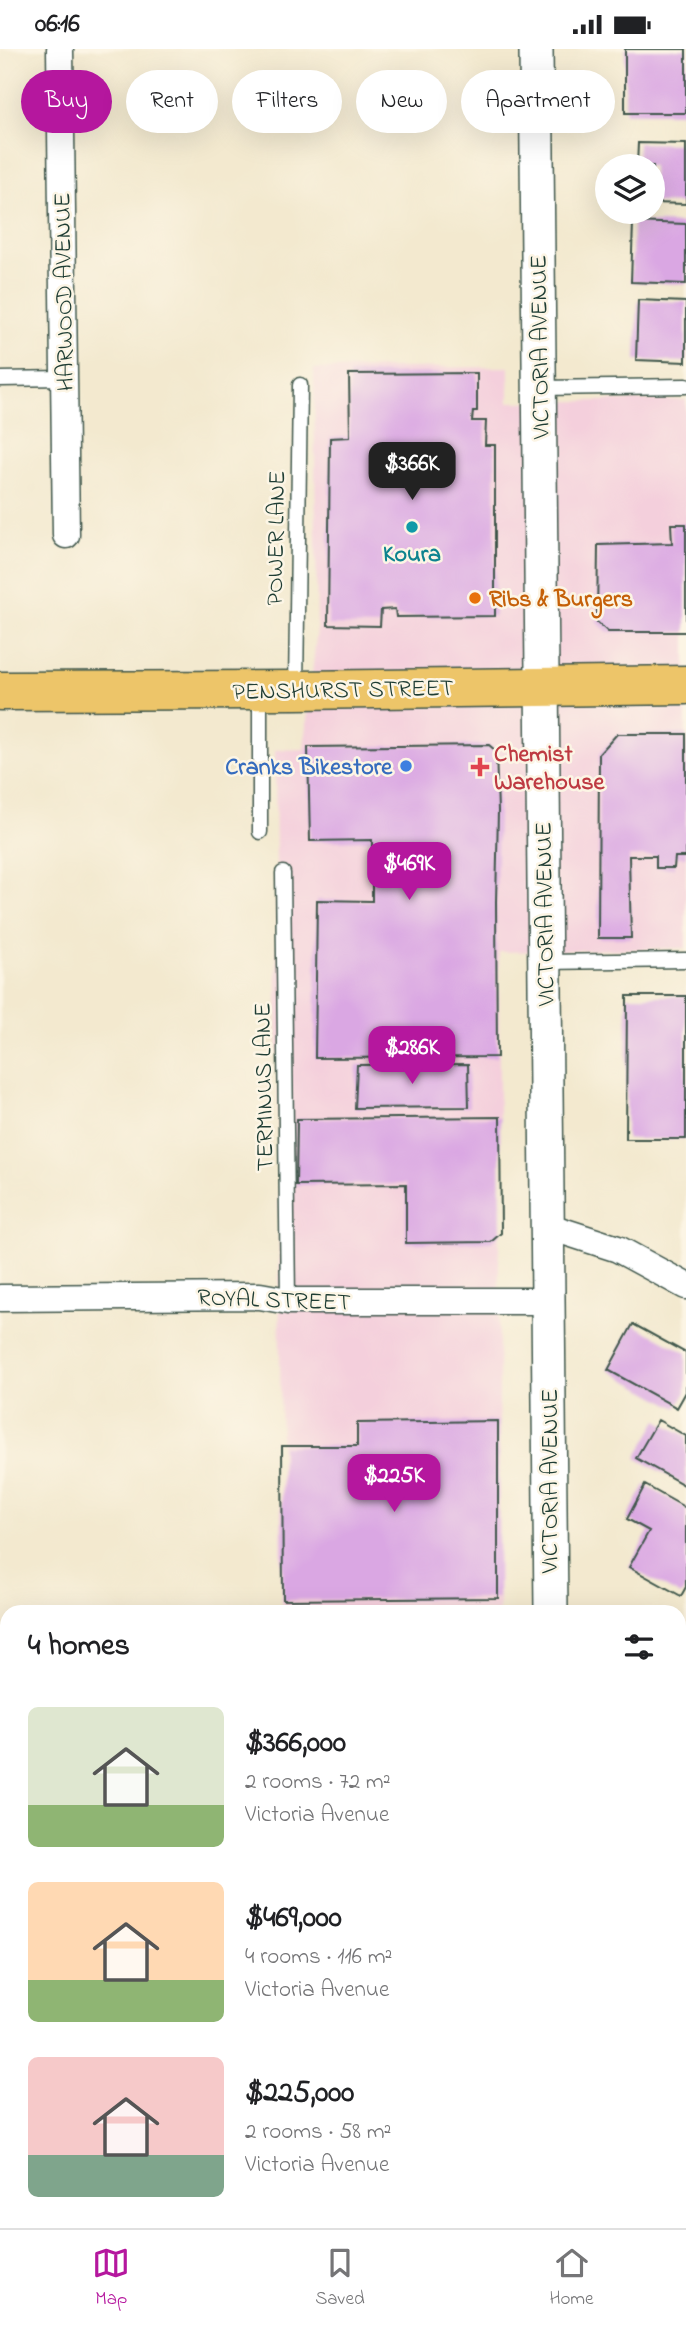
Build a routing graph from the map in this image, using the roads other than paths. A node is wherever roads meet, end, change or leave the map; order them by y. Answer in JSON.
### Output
{"nodes":[{"id":1,"x":60,"y":49,"type":"edge"},
{"id":2,"x":536,"y":49,"type":"edge"},
{"id":3,"x":64,"y":378,"type":"junction"},
{"id":4,"x":0,"y":379,"type":"edge"},
{"id":5,"x":300,"y":385,"type":"dead end"},
{"id":6,"x":686,"y":386,"type":"edge"},
{"id":7,"x":540,"y":388,"type":"junction"},
{"id":8,"x":66,"y":535,"type":"dead end"},
{"id":9,"x":686,"y":685,"type":"edge"},
{"id":10,"x":542,"y":688,"type":"junction"},
{"id":11,"x":278,"y":690,"type":"junction"},
{"id":12,"x":0,"y":691,"type":"edge"},
{"id":13,"x":260,"y":832,"type":"dead end"},
{"id":14,"x":283,"y":873,"type":"dead end"},
{"id":15,"x":686,"y":960,"type":"edge"},
{"id":16,"x":545,"y":962,"type":"junction"},
{"id":17,"x":547,"y":1226,"type":"junction"},
{"id":18,"x":686,"y":1286,"type":"edge"},
{"id":19,"x":0,"y":1298,"type":"edge"},
{"id":20,"x":288,"y":1301,"type":"junction"},
{"id":21,"x":548,"y":1301,"type":"junction"},
{"id":22,"x":551,"y":1605,"type":"edge"}],
"edges":[{"from":1,"to":3,"type":"street","name":"HARWOOD AVENUE"},
{"from":2,"to":7,"type":"street","name":"VICTORIA AVENUE"},
{"from":3,"to":4,"type":"lane"},
{"from":3,"to":8,"type":"street","name":"HARWOOD AVENUE"},
{"from":5,"to":11,"type":"lane","name":"POWER LANE"},
{"from":6,"to":7,"type":"lane"},
{"from":7,"to":10,"type":"street","name":"VICTORIA AVENUE"},
{"from":9,"to":10,"type":"main road","name":"PENSHURST STREET"},
{"from":10,"to":11,"type":"main road","name":"PENSHURST STREET"},
{"from":10,"to":16,"type":"street","name":"VICTORIA AVENUE"},
{"from":11,"to":12,"type":"main road","name":"PENSHURST STREET"},
{"from":11,"to":13,"type":"lane"},
{"from":14,"to":20,"type":"lane","name":"TERMINUS LANE"},
{"from":15,"to":16,"type":"lane"},
{"from":16,"to":17,"type":"street","name":"VICTORIA AVENUE"},
{"from":17,"to":18,"type":"street"},
{"from":17,"to":21,"type":"street","name":"VICTORIA AVENUE"},
{"from":19,"to":20,"type":"street","name":"ROYAL STREET"},
{"from":20,"to":21,"type":"street","name":"ROYAL STREET"},
{"from":21,"to":22,"type":"street","name":"VICTORIA AVENUE"}]}
